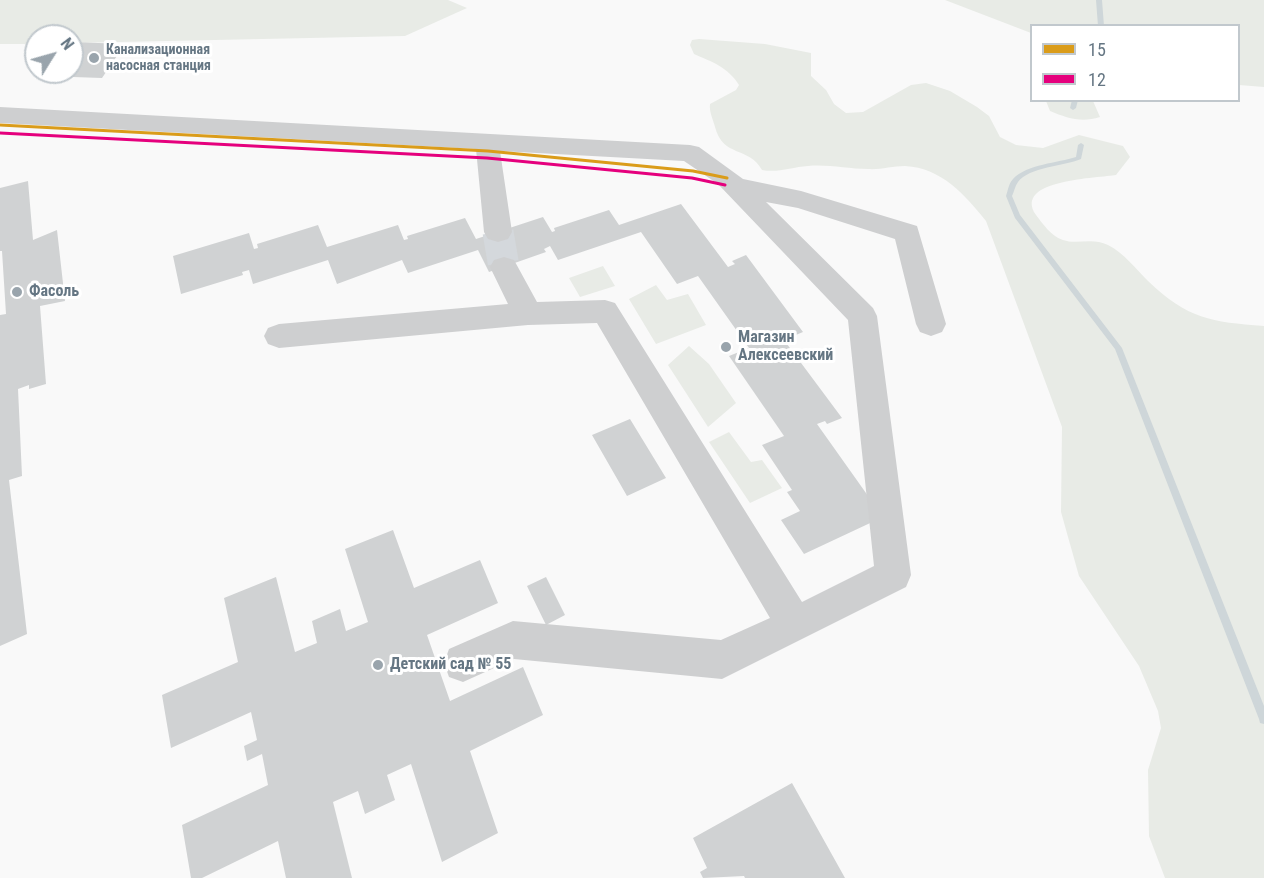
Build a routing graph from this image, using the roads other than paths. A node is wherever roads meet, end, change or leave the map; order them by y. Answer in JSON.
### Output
{"nodes":[{"id":1,"x":0,"y":115,"type":"edge"},
{"id":2,"x":0,"y":125,"type":"edge"},
{"id":3,"x":488,"y":151,"type":"junction"},
{"id":4,"x":731,"y":182,"type":"junction"},
{"id":5,"x":498,"y":232,"type":"tunnel mouth"},
{"id":6,"x":504,"y":267,"type":"tunnel mouth"},
{"id":7,"x":528,"y":314,"type":"junction"},
{"id":8,"x":931,"y":324,"type":"dead end"},
{"id":9,"x":279,"y":336,"type":"dead end"},
{"id":10,"x":795,"y":624,"type":"junction"},
{"id":11,"x":463,"y":663,"type":"dead end"}],
"edges":[{"from":1,"to":4,"type":"street"},
{"from":2,"to":3,"type":"street"},
{"from":3,"to":4,"type":"street"},
{"from":3,"to":5,"type":"street"},
{"from":4,"to":8,"type":"street"},
{"from":4,"to":10,"type":"street"},
{"from":6,"to":7,"type":"street"},
{"from":7,"to":9,"type":"street"},
{"from":7,"to":10,"type":"street"},
{"from":10,"to":11,"type":"street"}]}
